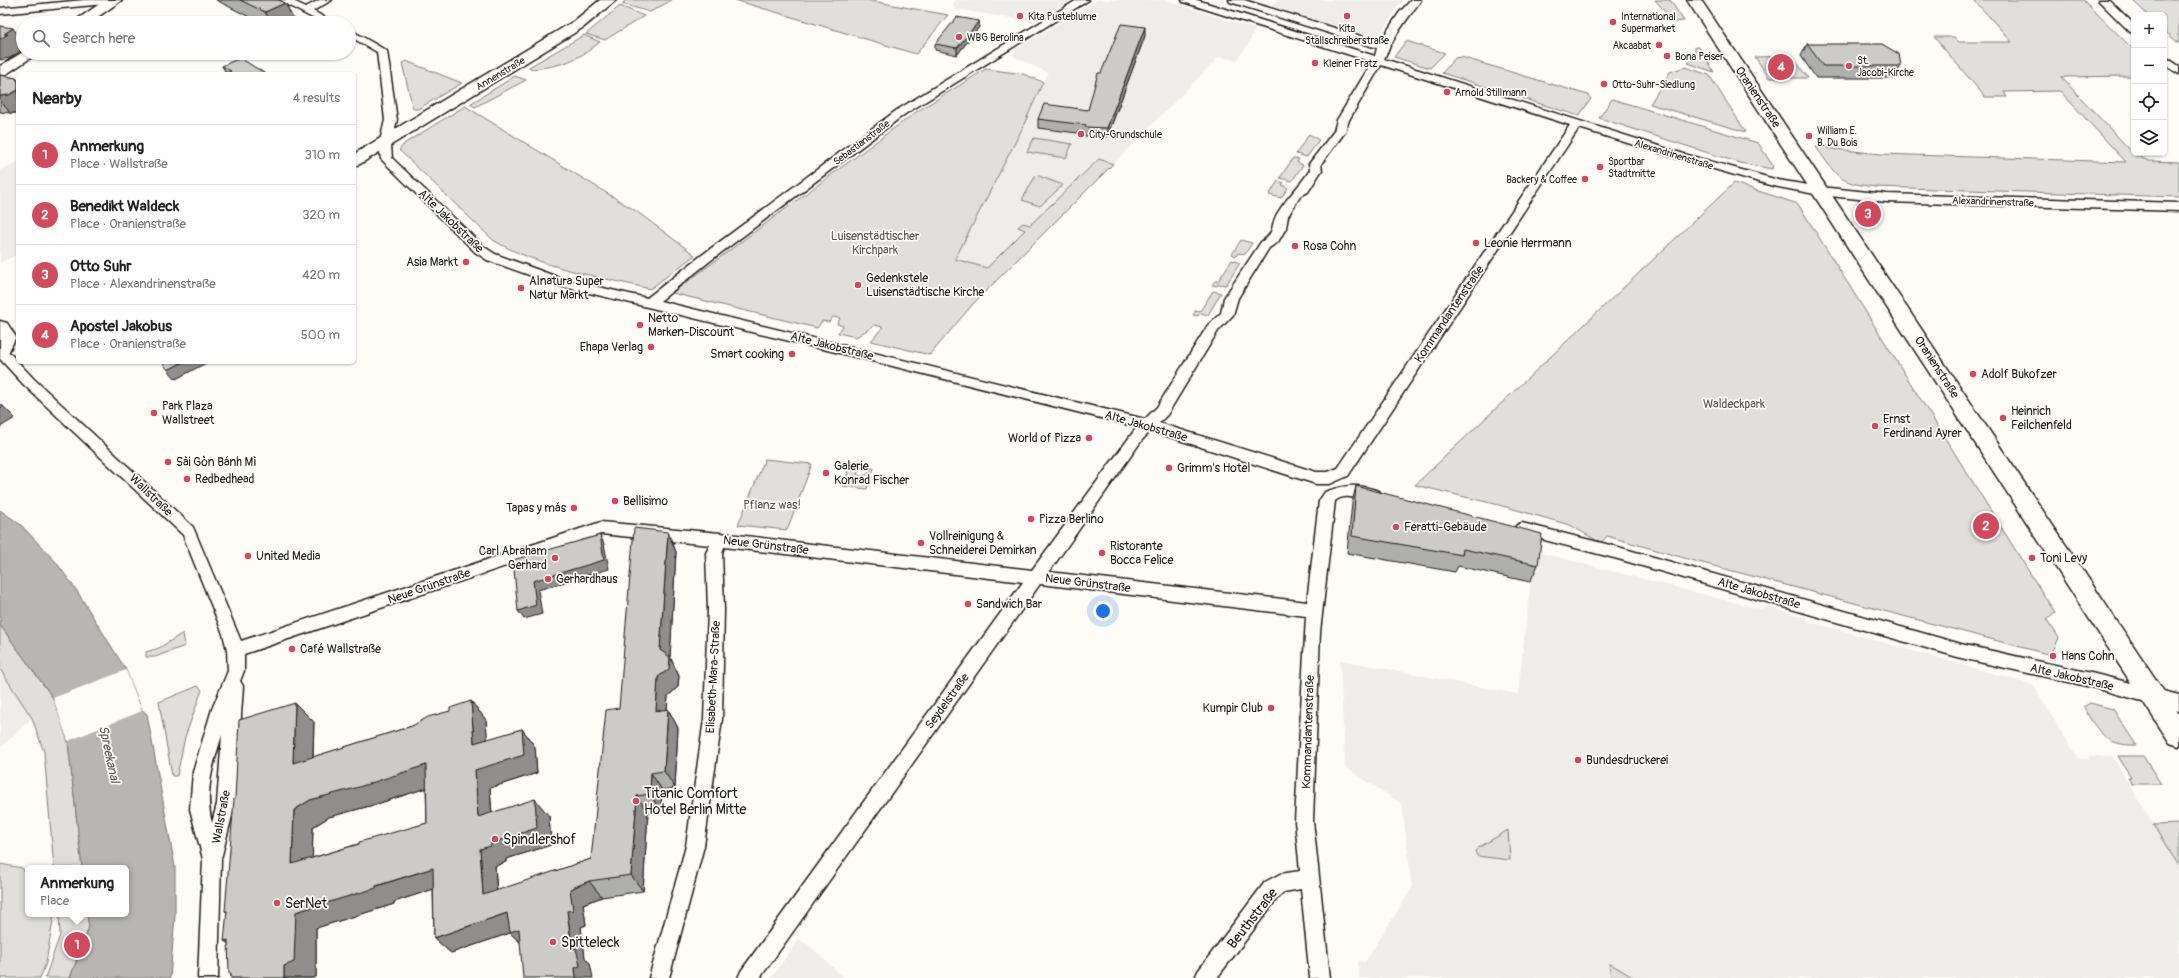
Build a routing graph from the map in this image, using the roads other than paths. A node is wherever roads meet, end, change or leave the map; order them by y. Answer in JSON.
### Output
{"nodes":[{"id":1,"x":115,"y":0,"type":"edge"},
{"id":2,"x":283,"y":0,"type":"edge"},
{"id":3,"x":327,"y":0,"type":"edge"},
{"id":4,"x":609,"y":0,"type":"edge"},
{"id":5,"x":1084,"y":0,"type":"edge"},
{"id":6,"x":1187,"y":0,"type":"edge"},
{"id":7,"x":1234,"y":0,"type":"edge"},
{"id":8,"x":1416,"y":0,"type":"edge"},
{"id":9,"x":1694,"y":0,"type":"edge"},
{"id":10,"x":2103,"y":0,"type":"edge"},
{"id":11,"x":0,"y":11,"type":"edge"},
{"id":12,"x":306,"y":11,"type":"junction"},
{"id":13,"x":90,"y":16,"type":"edge"},
{"id":14,"x":316,"y":16,"type":"edge"},
{"id":15,"x":2131,"y":27,"type":"edge"},
{"id":16,"x":356,"y":36,"type":"edge"},
{"id":17,"x":1383,"y":46,"type":"junction"},
{"id":18,"x":20,"y":60,"type":"edge"},
{"id":19,"x":1377,"y":61,"type":"junction"},
{"id":20,"x":2171,"y":65,"type":"edge"},
{"id":21,"x":0,"y":72,"type":"edge"},
{"id":22,"x":2179,"y":79,"type":"edge"},
{"id":23,"x":1577,"y":123,"type":"junction"},
{"id":24,"x":386,"y":141,"type":"junction"},
{"id":25,"x":356,"y":160,"type":"edge"},
{"id":26,"x":1820,"y":191,"type":"junction"},
{"id":27,"x":2179,"y":207,"type":"edge"},
{"id":28,"x":651,"y":302,"type":"junction"},
{"id":29,"x":0,"y":327,"type":"edge"},
{"id":30,"x":16,"y":341,"type":"edge"},
{"id":31,"x":0,"y":351,"type":"edge"},
{"id":32,"x":1148,"y":425,"type":"junction"},
{"id":33,"x":1334,"y":485,"type":"junction"},
{"id":34,"x":1392,"y":500,"type":"edge"},
{"id":35,"x":1505,"y":526,"type":"edge"},
{"id":36,"x":720,"y":539,"type":"junction"},
{"id":37,"x":1036,"y":577,"type":"junction"},
{"id":38,"x":1314,"y":610,"type":"junction"},
{"id":39,"x":235,"y":650,"type":"junction"},
{"id":40,"x":234,"y":678,"type":"junction"},
{"id":41,"x":2154,"y":697,"type":"junction"},
{"id":42,"x":2179,"y":703,"type":"edge"},
{"id":43,"x":2179,"y":735,"type":"edge"},
{"id":44,"x":212,"y":860,"type":"junction"},
{"id":45,"x":1310,"y":879,"type":"junction"},
{"id":46,"x":208,"y":978,"type":"edge"},
{"id":47,"x":659,"y":978,"type":"edge"},
{"id":48,"x":748,"y":978,"type":"edge"},
{"id":49,"x":1205,"y":978,"type":"edge"},
{"id":50,"x":1320,"y":978,"type":"edge"}],
"edges":[{"from":1,"to":11,"type":"street"},
{"from":1,"to":13,"type":"main road"},
{"from":2,"to":12,"type":"street"},
{"from":3,"to":12,"type":"street"},
{"from":4,"to":24,"type":"main road","name":"Annenstraße"},
{"from":5,"to":28,"type":"street","name":"Sebastianstraße"},
{"from":6,"to":19,"type":"street","name":"Alexandrinenstraße"},
{"from":7,"to":17,"type":"street"},
{"from":8,"to":17,"type":"street","name":"Seydelstraße"},
{"from":9,"to":26,"type":"main road","name":"Oranienstraße"},
{"from":10,"to":15,"type":"street"},
{"from":12,"to":14,"type":"street"},
{"from":16,"to":24,"type":"street","name":"Alte Jakobstraße"},
{"from":17,"to":19,"type":"street","name":"Seydelstraße"},
{"from":18,"to":21,"type":"main road"},
{"from":19,"to":23,"type":"street","name":"Alexandrinenstraße"},
{"from":19,"to":32,"type":"street","name":"Seydelstraße"},
{"from":20,"to":22,"type":"street"},
{"from":23,"to":26,"type":"street","name":"Alexandrinenstraße"},
{"from":23,"to":33,"type":"street","name":"Kommandantenstraße"},
{"from":24,"to":25,"type":"main road","name":"Annenstraße"},
{"from":24,"to":28,"type":"street","name":"Alte Jakobstraße"},
{"from":26,"to":27,"type":"street","name":"Alexandrinenstraße"},
{"from":26,"to":41,"type":"main road","name":"Oranienstraße"},
{"from":28,"to":32,"type":"street","name":"Alte Jakobstraße"},
{"from":29,"to":31,"type":"main road"},
{"from":30,"to":31,"type":"main road"},
{"from":31,"to":39,"type":"street","name":"Wallstraße"},
{"from":32,"to":33,"type":"street","name":"Alte Jakobstraße"},
{"from":32,"to":37,"type":"street","name":"Seydelstraße"},
{"from":33,"to":34,"type":"street","name":"Alte Jakobstraße"},
{"from":33,"to":38,"type":"street","name":"Kommandantenstraße"},
{"from":35,"to":41,"type":"street","name":"Alte Jakobstraße"},
{"from":36,"to":37,"type":"street","name":"Neue Grünstraße"},
{"from":36,"to":39,"type":"street","name":"Neue Grünstraße"},
{"from":36,"to":47,"type":"street","name":"Elisabeth-Mara-Straße"},
{"from":37,"to":38,"type":"street","name":"Neue Grünstraße"},
{"from":37,"to":48,"type":"street","name":"Seydelstraße"},
{"from":38,"to":45,"type":"street","name":"Kommandantenstraße"},
{"from":39,"to":40,"type":"street","name":"Wallstraße"},
{"from":40,"to":44,"type":"street","name":"Wallstraße"},
{"from":40,"to":44,"type":"street","name":"Wallstraße"},
{"from":41,"to":42,"type":"street","name":"Alte Jakobstraße"},
{"from":41,"to":43,"type":"main road","name":"Oranienstraße"},
{"from":44,"to":46,"type":"street","name":"Wallstraße"},
{"from":45,"to":49,"type":"street","name":"Beuthstraße"},
{"from":45,"to":50,"type":"street","name":"Kommandantenstraße"}]}
